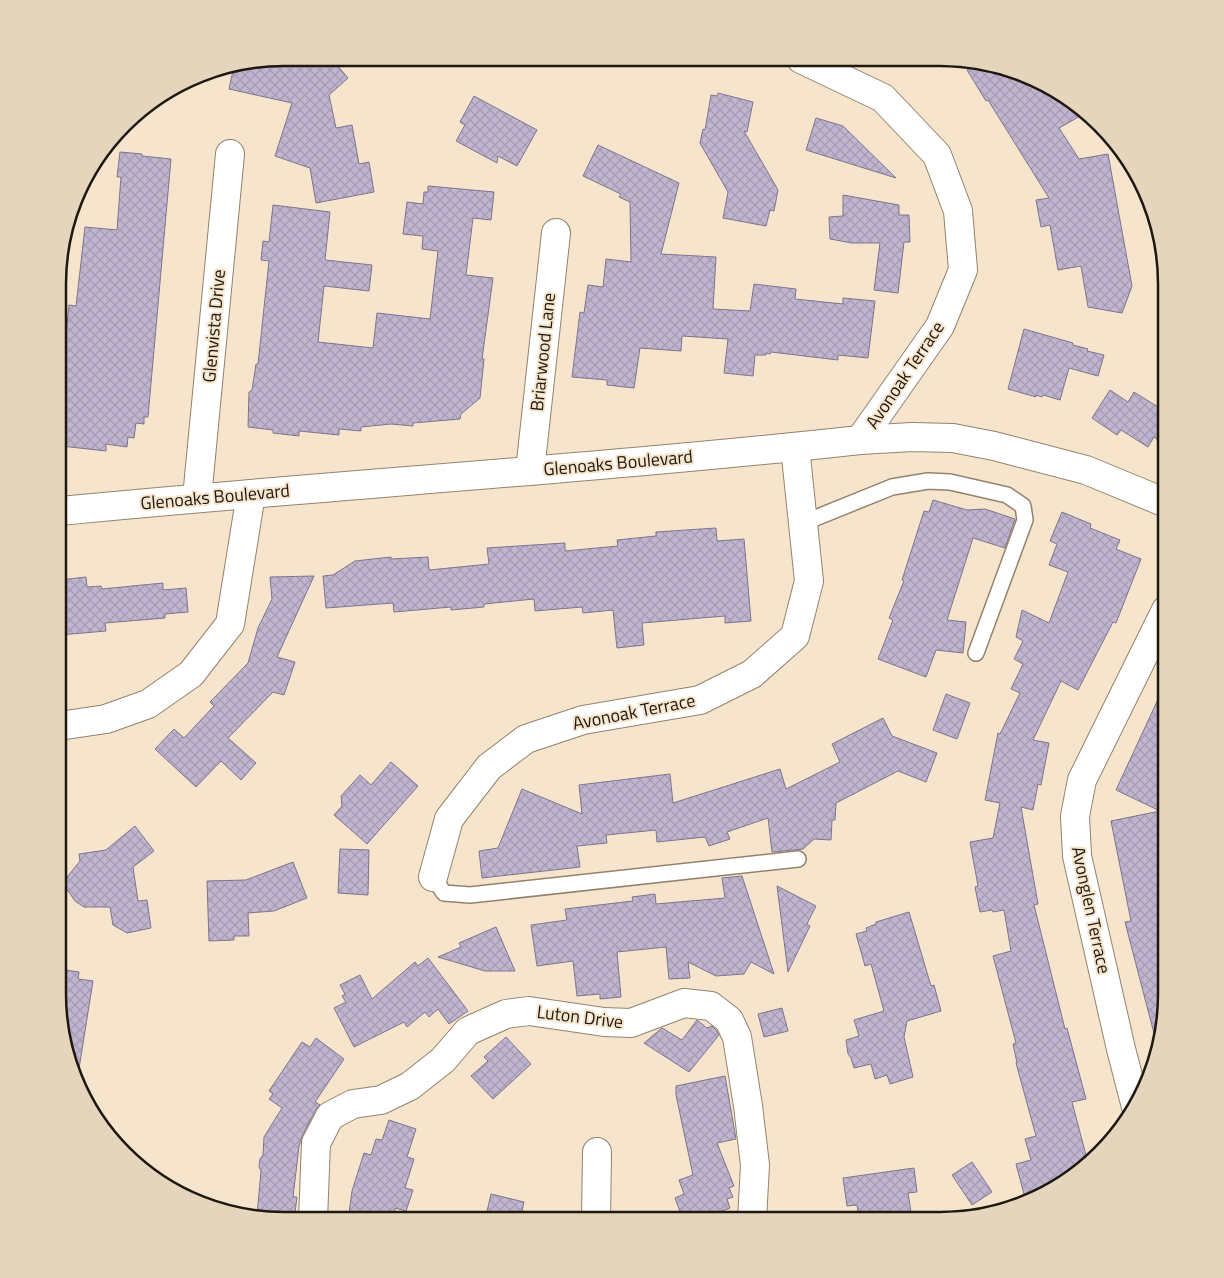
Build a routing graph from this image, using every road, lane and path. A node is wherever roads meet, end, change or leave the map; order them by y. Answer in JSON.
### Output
{"nodes":[{"id":1,"x":816,"y":66,"type":"edge"},
{"id":2,"x":230,"y":154,"type":"dead end"},
{"id":3,"x":556,"y":233,"type":"dead end"},
{"id":4,"x":860,"y":440,"type":"junction"},
{"id":5,"x":794,"y":447,"type":"junction"},
{"id":6,"x":530,"y":471,"type":"junction"},
{"id":7,"x":251,"y":494,"type":"junction"},
{"id":8,"x":197,"y":498,"type":"junction"},
{"id":9,"x":1158,"y":500,"type":"edge"},
{"id":10,"x":66,"y":510,"type":"edge"},
{"id":11,"x":803,"y":523,"type":"junction"},
{"id":12,"x":1158,"y":626,"type":"edge"},
{"id":13,"x":976,"y":654,"type":"dead end"},
{"id":14,"x":66,"y":725,"type":"edge"},
{"id":15,"x":798,"y":859,"type":"dead end"},
{"id":16,"x":433,"y":877,"type":"joint"},
{"id":17,"x":1133,"y":1095,"type":"edge"},
{"id":18,"x":597,"y":1152,"type":"dead end"},
{"id":19,"x":313,"y":1212,"type":"edge"},
{"id":20,"x":596,"y":1212,"type":"edge"},
{"id":21,"x":752,"y":1212,"type":"edge"}],
"edges":[{"from":1,"to":4,"type":"street","name":"Avonoak Terrace"},
{"from":2,"to":8,"type":"street","name":"Glenvista Drive"},
{"from":3,"to":6,"type":"street","name":"Briarwood Lane"},
{"from":4,"to":5,"type":"street","name":"Glenoaks Boulevard"},
{"from":4,"to":9,"type":"street","name":"Glenoaks Boulevard"},
{"from":5,"to":6,"type":"street","name":"Glenoaks Boulevard"},
{"from":5,"to":11,"type":"street","name":"Avonoak Terrace"},
{"from":6,"to":7,"type":"street","name":"Glenoaks Boulevard"},
{"from":7,"to":8,"type":"street","name":"Glenoaks Boulevard"},
{"from":7,"to":14,"type":"street"},
{"from":8,"to":10,"type":"street","name":"Glenoaks Boulevard"},
{"from":11,"to":13,"type":"lane"},
{"from":11,"to":16,"type":"street","name":"Avonoak Terrace"},
{"from":12,"to":17,"type":"street","name":"Avonglen Terrace"},
{"from":15,"to":16,"type":"lane"},
{"from":18,"to":20,"type":"street"},
{"from":19,"to":21,"type":"street","name":"Luton Drive"}]}
